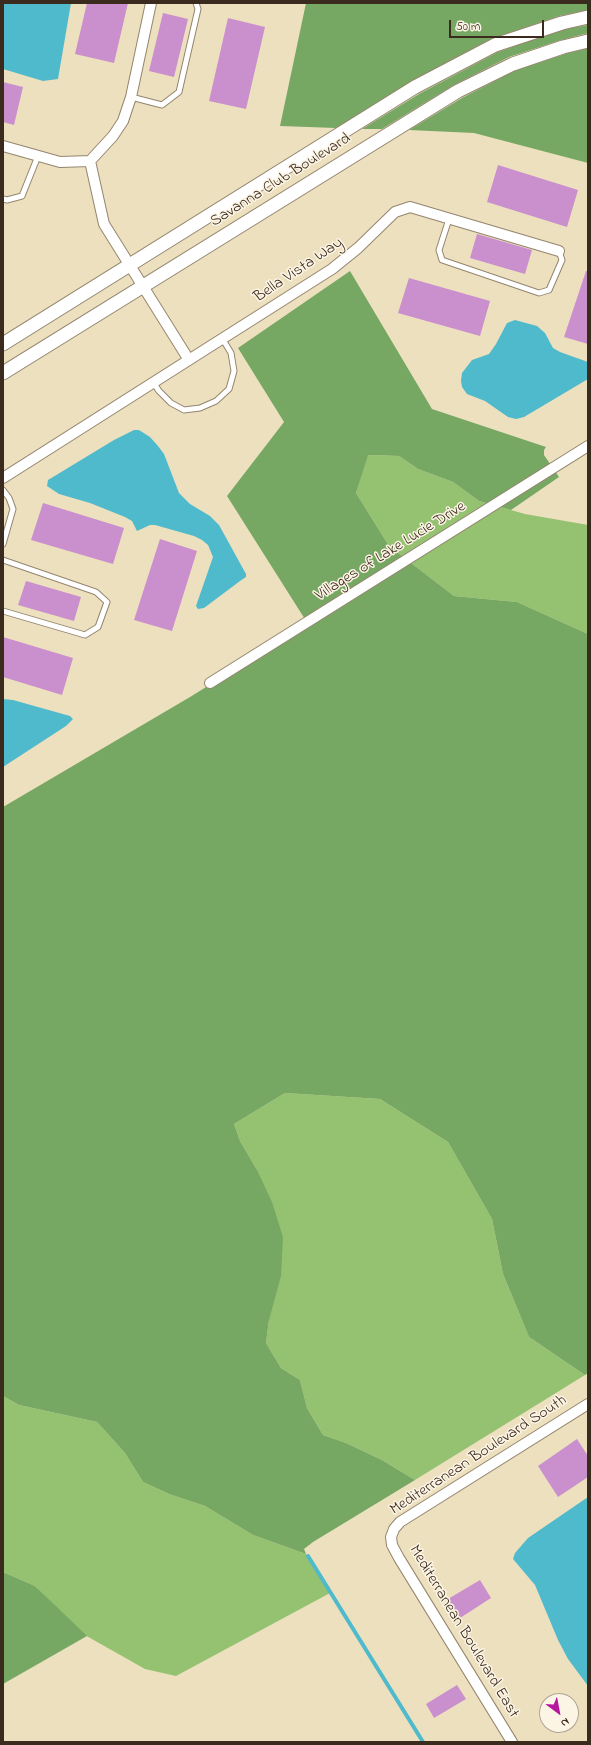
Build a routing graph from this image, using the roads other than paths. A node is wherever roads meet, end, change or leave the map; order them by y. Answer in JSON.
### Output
{"nodes":[{"id":1,"x":151,"y":3,"type":"edge"},
{"id":2,"x":196,"y":3,"type":"edge"},
{"id":3,"x":588,"y":17,"type":"edge"},
{"id":4,"x":588,"y":41,"type":"edge"},
{"id":5,"x":131,"y":97,"type":"junction"},
{"id":6,"x":3,"y":146,"type":"edge"},
{"id":7,"x":38,"y":155,"type":"junction"},
{"id":8,"x":90,"y":161,"type":"junction"},
{"id":9,"x":3,"y":199,"type":"edge"},
{"id":10,"x":450,"y":218,"type":"junction"},
{"id":11,"x":559,"y":250,"type":"joint"},
{"id":12,"x":130,"y":265,"type":"junction"},
{"id":13,"x":143,"y":286,"type":"junction"},
{"id":14,"x":222,"y":338,"type":"junction"},
{"id":15,"x":3,"y":344,"type":"edge"},
{"id":16,"x":189,"y":360,"type":"junction"},
{"id":17,"x":3,"y":373,"type":"edge"},
{"id":18,"x":153,"y":382,"type":"junction"},
{"id":19,"x":588,"y":446,"type":"edge"},
{"id":20,"x":3,"y":478,"type":"edge"},
{"id":21,"x":3,"y":490,"type":"edge"},
{"id":22,"x":3,"y":544,"type":"edge"},
{"id":23,"x":3,"y":560,"type":"edge"},
{"id":24,"x":3,"y":611,"type":"edge"},
{"id":25,"x":210,"y":683,"type":"dead end"},
{"id":26,"x":588,"y":1404,"type":"edge"},
{"id":27,"x":391,"y":1537,"type":"joint"},
{"id":28,"x":512,"y":1742,"type":"edge"}],
"edges":[{"from":1,"to":5,"type":"street"},
{"from":2,"to":5,"type":"lane"},
{"from":3,"to":12,"type":"street","name":"Savanna Club Boulevard"},
{"from":4,"to":13,"type":"street","name":"Savanna Club Boulevard"},
{"from":5,"to":8,"type":"street"},
{"from":6,"to":7,"type":"street"},
{"from":7,"to":8,"type":"street"},
{"from":7,"to":9,"type":"lane"},
{"from":8,"to":12,"type":"street"},
{"from":10,"to":11,"type":"street","name":"Bella Vista Way"},
{"from":10,"to":11,"type":"lane"},
{"from":10,"to":14,"type":"street","name":"Bella Vista Way"},
{"from":12,"to":13,"type":"street"},
{"from":12,"to":15,"type":"street","name":"Savanna Club Boulevard"},
{"from":13,"to":16,"type":"street"},
{"from":13,"to":17,"type":"street","name":"Savanna Club Boulevard"},
{"from":14,"to":16,"type":"street","name":"Bella Vista Way"},
{"from":14,"to":18,"type":"lane"},
{"from":16,"to":18,"type":"street","name":"Bella Vista Way"},
{"from":18,"to":20,"type":"street","name":"Bella Vista Way"},
{"from":19,"to":25,"type":"street","name":"Villages of Lake Lucie Drive"},
{"from":21,"to":22,"type":"lane"},
{"from":23,"to":24,"type":"lane"},
{"from":26,"to":27,"type":"street","name":"Mediterranean Boulevard South"},
{"from":27,"to":28,"type":"street","name":"Mediterranean Boulevard East"}]}
